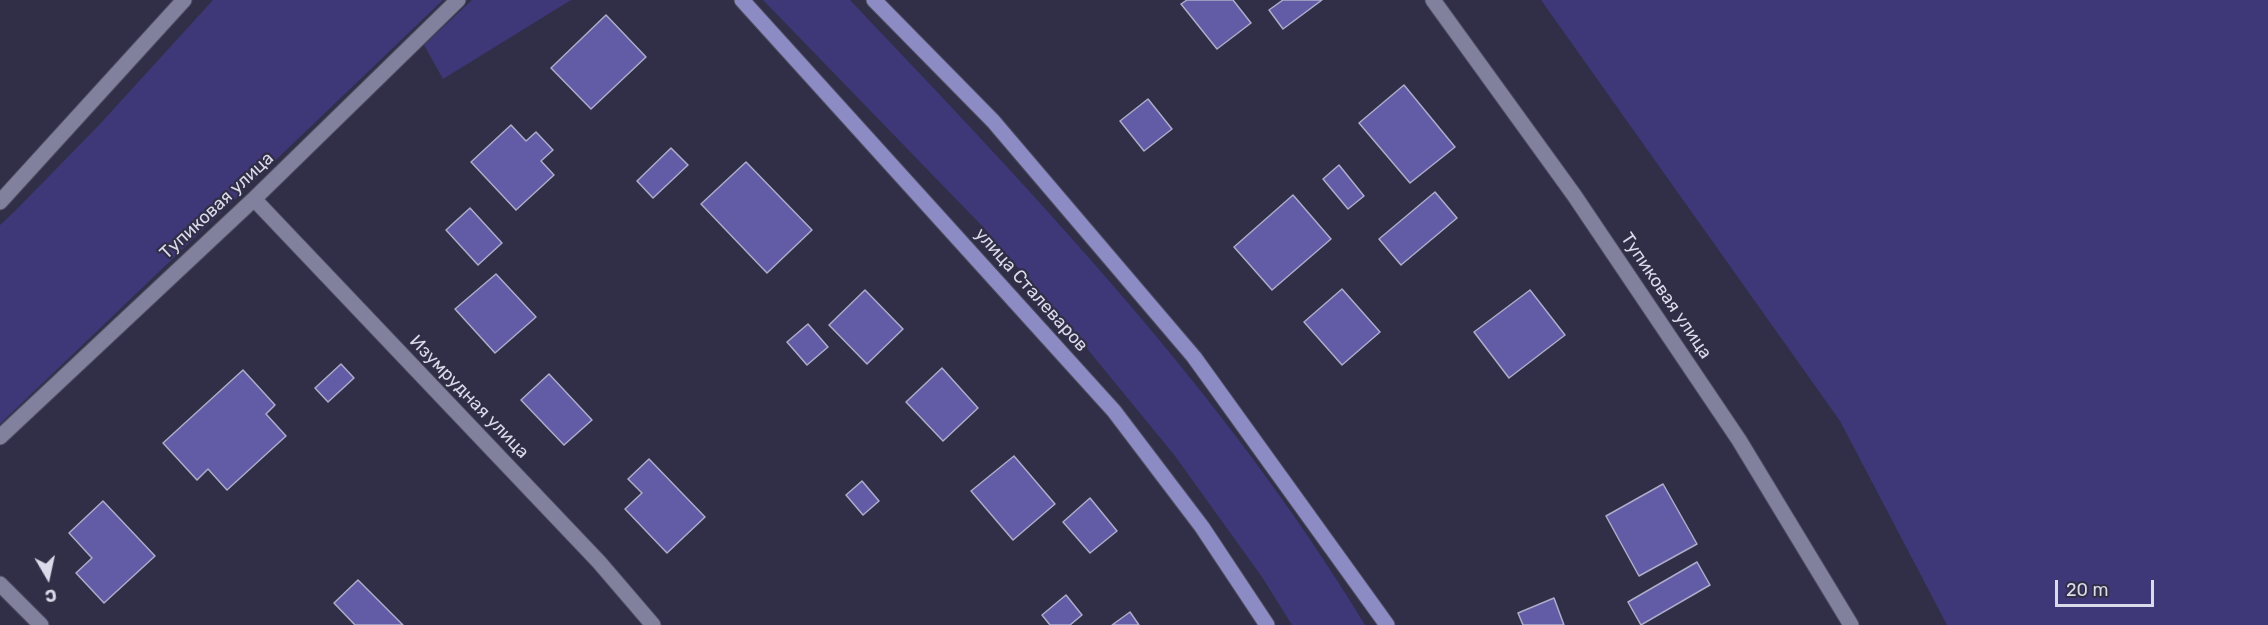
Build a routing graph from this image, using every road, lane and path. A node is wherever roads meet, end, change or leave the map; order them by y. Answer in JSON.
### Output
{"nodes":[{"id":1,"x":184,"y":0,"type":"edge"},
{"id":2,"x":458,"y":0,"type":"edge"},
{"id":3,"x":742,"y":0,"type":"edge"},
{"id":4,"x":874,"y":0,"type":"edge"},
{"id":5,"x":1433,"y":0,"type":"edge"},
{"id":6,"x":254,"y":199,"type":"junction"},
{"id":7,"x":0,"y":202,"type":"edge"},
{"id":8,"x":0,"y":437,"type":"edge"},
{"id":9,"x":0,"y":584,"type":"edge"},
{"id":10,"x":41,"y":625,"type":"edge"},
{"id":11,"x":653,"y":625,"type":"edge"},
{"id":12,"x":1267,"y":625,"type":"edge"},
{"id":13,"x":1387,"y":625,"type":"edge"},
{"id":14,"x":1851,"y":625,"type":"edge"}],
"edges":[{"from":1,"to":7,"type":"street"},
{"from":2,"to":6,"type":"street","name":"Тупиковая улица"},
{"from":3,"to":12,"type":"main road","name":"улица Сталеваров"},
{"from":4,"to":13,"type":"main road"},
{"from":5,"to":14,"type":"street","name":"Тупиковая улица"},
{"from":6,"to":8,"type":"street","name":"Тупиковая улица"},
{"from":6,"to":11,"type":"street","name":"Изумрудная улица"},
{"from":9,"to":10,"type":"street"}]}
